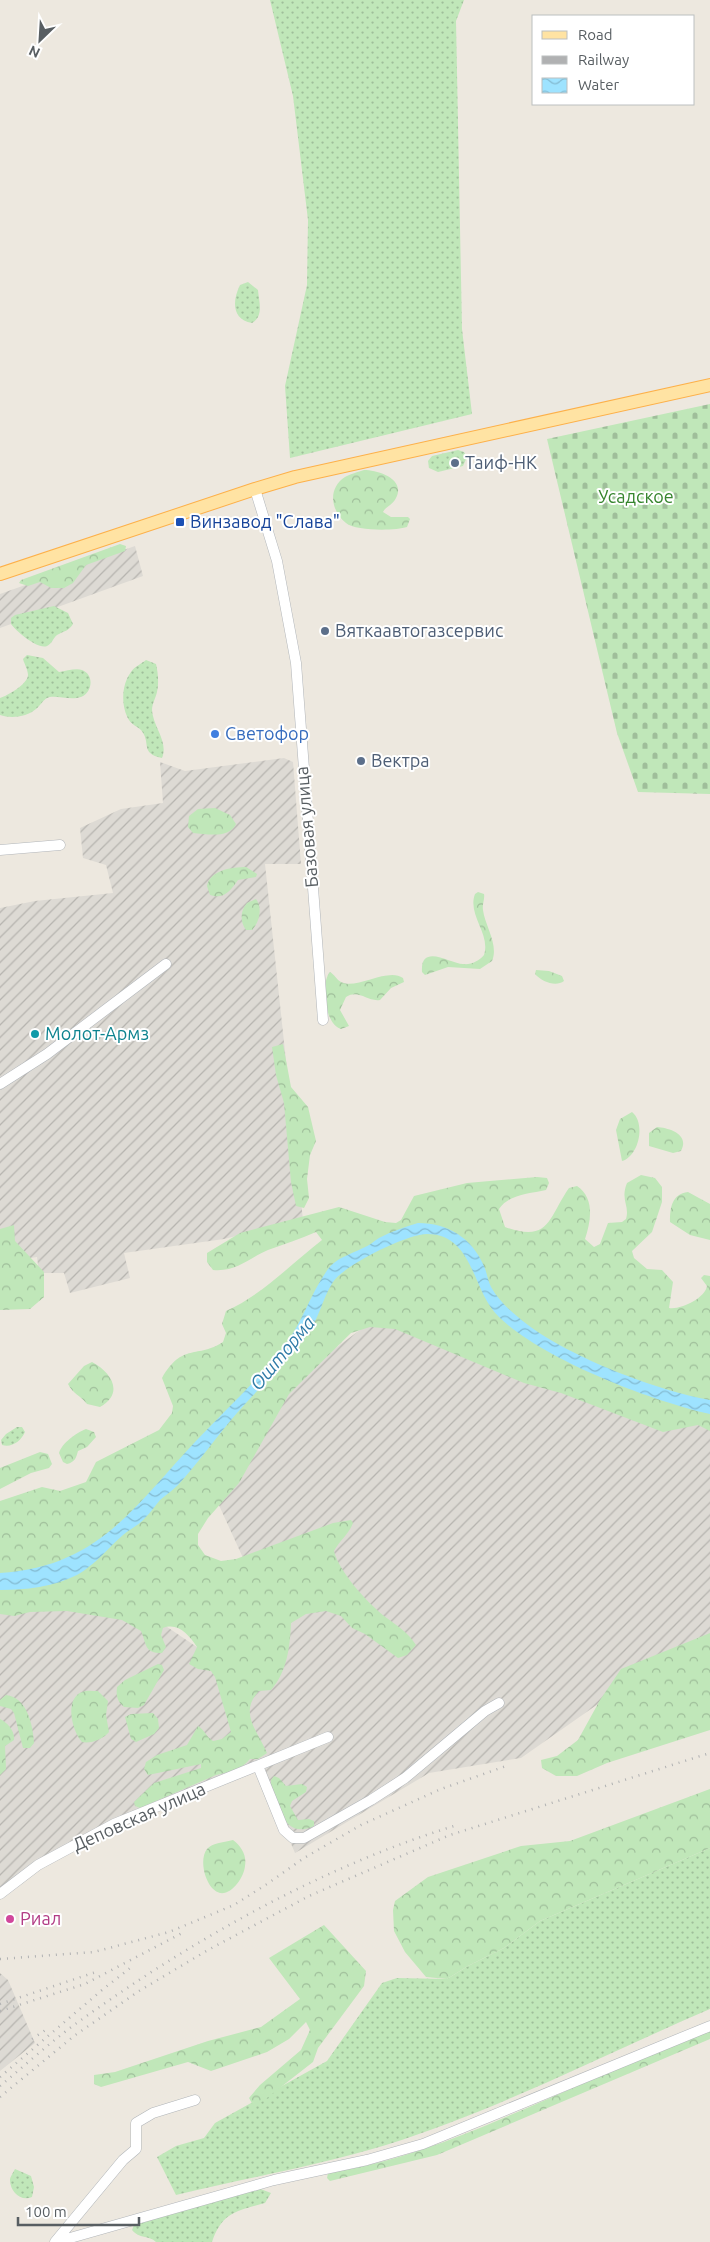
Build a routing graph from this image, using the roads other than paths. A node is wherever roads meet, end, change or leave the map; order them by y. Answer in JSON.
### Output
{"nodes":[{"id":1,"x":710,"y":385,"type":"edge"},
{"id":2,"x":256,"y":488,"type":"junction"},
{"id":3,"x":0,"y":574,"type":"edge"},
{"id":4,"x":60,"y":845,"type":"dead end"},
{"id":5,"x":0,"y":850,"type":"edge"},
{"id":6,"x":166,"y":964,"type":"dead end"},
{"id":7,"x":323,"y":1020,"type":"dead end"},
{"id":8,"x":0,"y":1084,"type":"edge"},
{"id":9,"x":499,"y":1703,"type":"dead end"},
{"id":10,"x":328,"y":1737,"type":"dead end"},
{"id":11,"x":258,"y":1766,"type":"junction"},
{"id":12,"x":0,"y":1894,"type":"edge"},
{"id":13,"x":710,"y":2026,"type":"edge"},
{"id":14,"x":195,"y":2100,"type":"dead end"},
{"id":15,"x":55,"y":2242,"type":"edge"}],
"edges":[{"from":1,"to":2,"type":"main road"},
{"from":2,"to":3,"type":"main road"},
{"from":2,"to":7,"type":"street","name":"Базовая улица"},
{"from":4,"to":5,"type":"street"},
{"from":6,"to":8,"type":"street"},
{"from":9,"to":11,"type":"street"},
{"from":10,"to":11,"type":"street","name":"Деповская улица"},
{"from":11,"to":12,"type":"street","name":"Деповская улица"},
{"from":13,"to":15,"type":"street"},
{"from":14,"to":15,"type":"street"}]}
